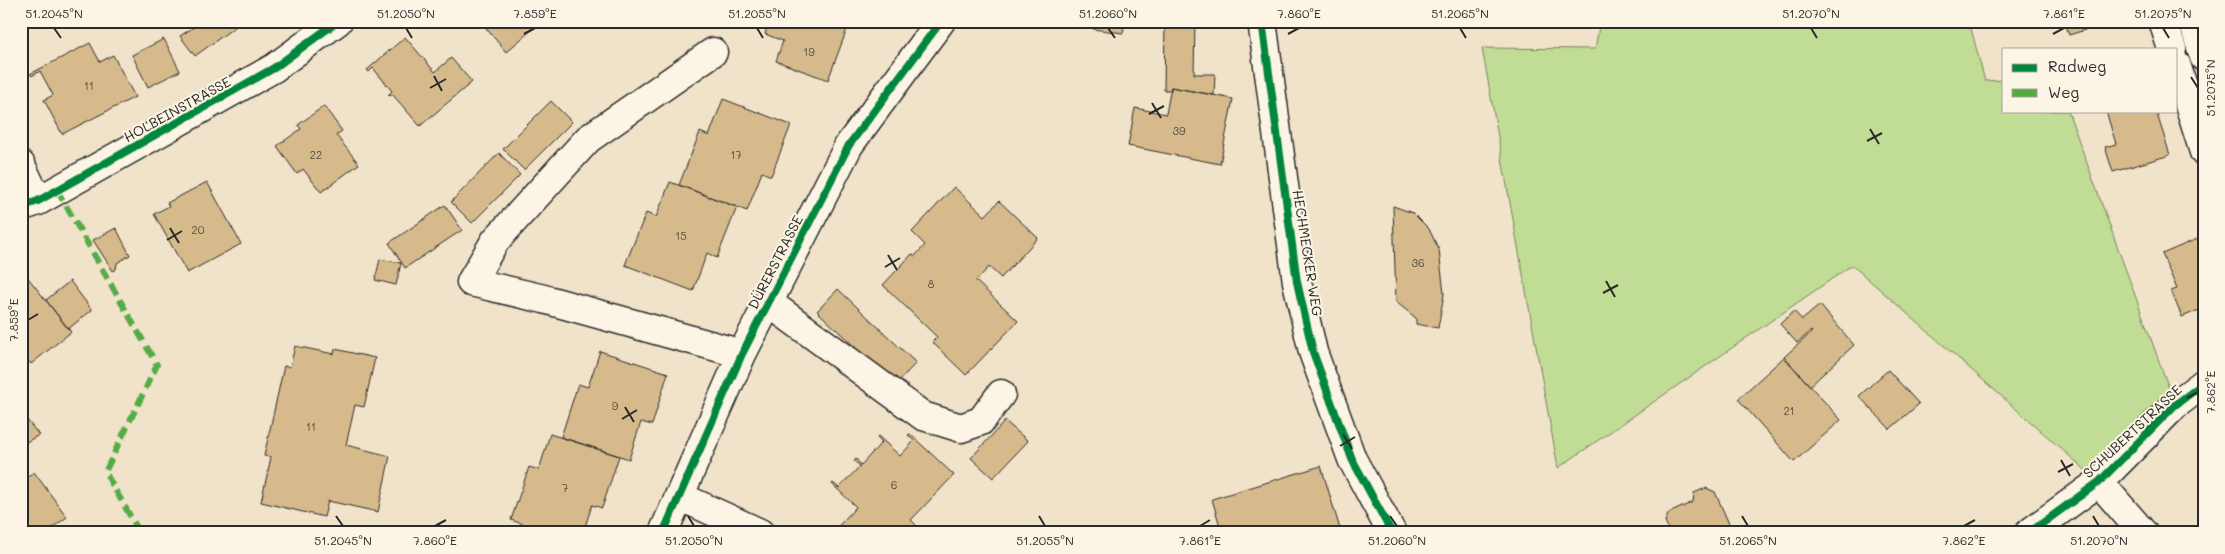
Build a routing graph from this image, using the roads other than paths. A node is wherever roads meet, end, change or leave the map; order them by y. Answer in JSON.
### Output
{"nodes":[{"id":1,"x":338,"y":21,"type":"edge"},
{"id":2,"x":941,"y":21,"type":"edge"},
{"id":3,"x":1262,"y":21,"type":"edge"},
{"id":4,"x":2163,"y":21,"type":"edge"},
{"id":5,"x":2193,"y":21,"type":"edge"},
{"id":6,"x":2172,"y":48,"type":"edge"},
{"id":7,"x":713,"y":52,"type":"dead end"},
{"id":8,"x":2204,"y":57,"type":"edge"},
{"id":9,"x":2178,"y":70,"type":"edge"},
{"id":10,"x":2204,"y":152,"type":"edge"},
{"id":11,"x":21,"y":165,"type":"edge"},
{"id":12,"x":30,"y":204,"type":"edge"},
{"id":13,"x":768,"y":302,"type":"junction"},
{"id":14,"x":742,"y":354,"type":"junction"},
{"id":15,"x":2204,"y":383,"type":"edge"},
{"id":16,"x":1001,"y":394,"type":"dead end"},
{"id":17,"x":2099,"y":482,"type":"junction"},
{"id":18,"x":679,"y":496,"type":"junction"},
{"id":19,"x":663,"y":533,"type":"edge"},
{"id":20,"x":760,"y":533,"type":"edge"},
{"id":21,"x":1392,"y":533,"type":"edge"},
{"id":22,"x":2029,"y":533,"type":"edge"},
{"id":23,"x":2143,"y":533,"type":"edge"}],
"edges":[{"from":1,"to":12,"type":"street","name":"HOLBEINSTRASSE"},
{"from":2,"to":13,"type":"street","name":"DÜRERSTRASSE"},
{"from":3,"to":21,"type":"street","name":"HECHMECKER WEG"},
{"from":4,"to":6,"type":"street"},
{"from":5,"to":8,"type":"street"},
{"from":7,"to":14,"type":"street"},
{"from":9,"to":10,"type":"street"},
{"from":11,"to":12,"type":"street"},
{"from":13,"to":14,"type":"street","name":"DÜRERSTRASSE"},
{"from":13,"to":16,"type":"street"},
{"from":14,"to":18,"type":"street","name":"DÜRERSTRASSE"},
{"from":15,"to":17,"type":"street","name":"SCHUBERTSTRASSE"},
{"from":17,"to":22,"type":"street","name":"SCHUBERTSTRASSE"},
{"from":17,"to":23,"type":"street"},
{"from":18,"to":19,"type":"street","name":"DÜRERSTRASSE"},
{"from":18,"to":20,"type":"street"}]}
